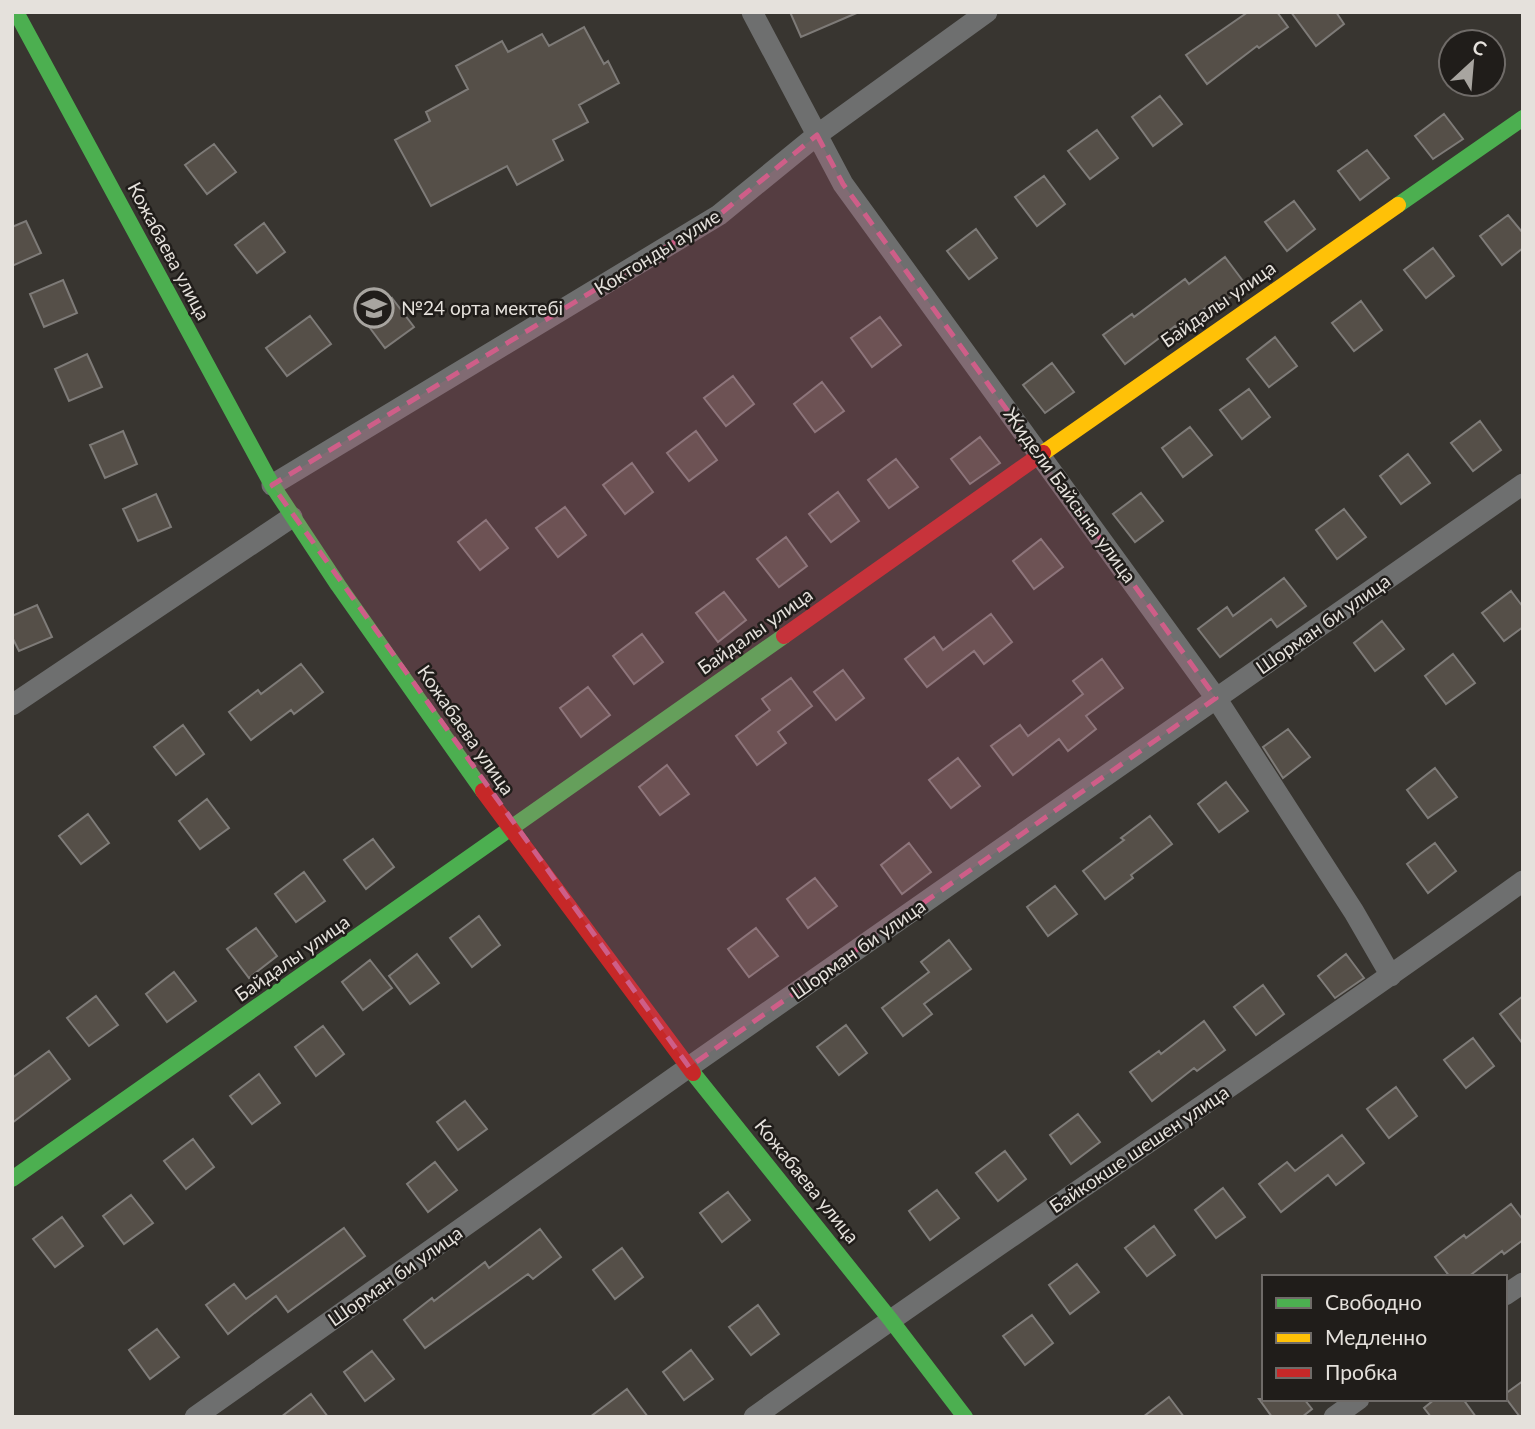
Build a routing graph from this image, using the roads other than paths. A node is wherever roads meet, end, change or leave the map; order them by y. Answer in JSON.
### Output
{"nodes":[{"id":1,"x":16,"y":12,"type":"edge"},
{"id":2,"x":752,"y":12,"type":"edge"},
{"id":3,"x":987,"y":12,"type":"edge"},
{"id":4,"x":1523,"y":118,"type":"edge"},
{"id":5,"x":817,"y":135,"type":"junction"},
{"id":6,"x":1040,"y":454,"type":"junction"},
{"id":7,"x":1523,"y":484,"type":"edge"},
{"id":8,"x":272,"y":485,"type":"junction"},
{"id":9,"x":292,"y":517,"type":"junction"},
{"id":10,"x":1216,"y":698,"type":"junction"},
{"id":11,"x":12,"y":705,"type":"edge"},
{"id":12,"x":511,"y":830,"type":"junction"},
{"id":13,"x":1523,"y":881,"type":"edge"},
{"id":14,"x":1391,"y":976,"type":"junction"},
{"id":15,"x":688,"y":1067,"type":"junction"},
{"id":16,"x":12,"y":1179,"type":"edge"},
{"id":17,"x":1523,"y":1283,"type":"edge"},
{"id":18,"x":1507,"y":1294,"type":"edge"},
{"id":19,"x":890,"y":1319,"type":"junction"},
{"id":20,"x":1356,"y":1401,"type":"edge"},
{"id":21,"x":195,"y":1417,"type":"edge"},
{"id":22,"x":754,"y":1417,"type":"edge"},
{"id":23,"x":965,"y":1417,"type":"edge"},
{"id":24,"x":1334,"y":1417,"type":"edge"}],
"edges":[{"from":1,"to":8,"type":"street","name":"Кожабаева улица"},
{"from":2,"to":5,"type":"street","name":"Жидели Байсына улица"},
{"from":3,"to":5,"type":"street","name":"Коктонды аулие"},
{"from":4,"to":6,"type":"street","name":"Байдалы улица"},
{"from":5,"to":6,"type":"street","name":"Жидели Байсына улица"},
{"from":5,"to":8,"type":"street","name":"Коктонды аулие"},
{"from":6,"to":10,"type":"street","name":"Жидели Байсына улица"},
{"from":6,"to":12,"type":"street","name":"Байдалы улица"},
{"from":7,"to":10,"type":"street","name":"Шорман би улица"},
{"from":8,"to":9,"type":"street","name":"Кожабаева улица"},
{"from":9,"to":11,"type":"street"},
{"from":9,"to":12,"type":"street","name":"Кожабаева улица"},
{"from":10,"to":14,"type":"street","name":"Жидели Байсына улица"},
{"from":10,"to":15,"type":"street","name":"Шорман би улица"},
{"from":12,"to":15,"type":"street","name":"Кожабаева улица"},
{"from":12,"to":16,"type":"street","name":"Байдалы улица"},
{"from":13,"to":14,"type":"street","name":"Байкокше шешен улица"},
{"from":14,"to":19,"type":"street","name":"Байкокше шешен улица"},
{"from":15,"to":19,"type":"street","name":"Кожабаева улица"},
{"from":15,"to":21,"type":"street","name":"Шорман би улица"},
{"from":17,"to":18,"type":"street"},
{"from":19,"to":22,"type":"street","name":"Байкокше шешен улица"},
{"from":19,"to":23,"type":"street","name":"Кожабаева улица"},
{"from":20,"to":24,"type":"street"}]}
